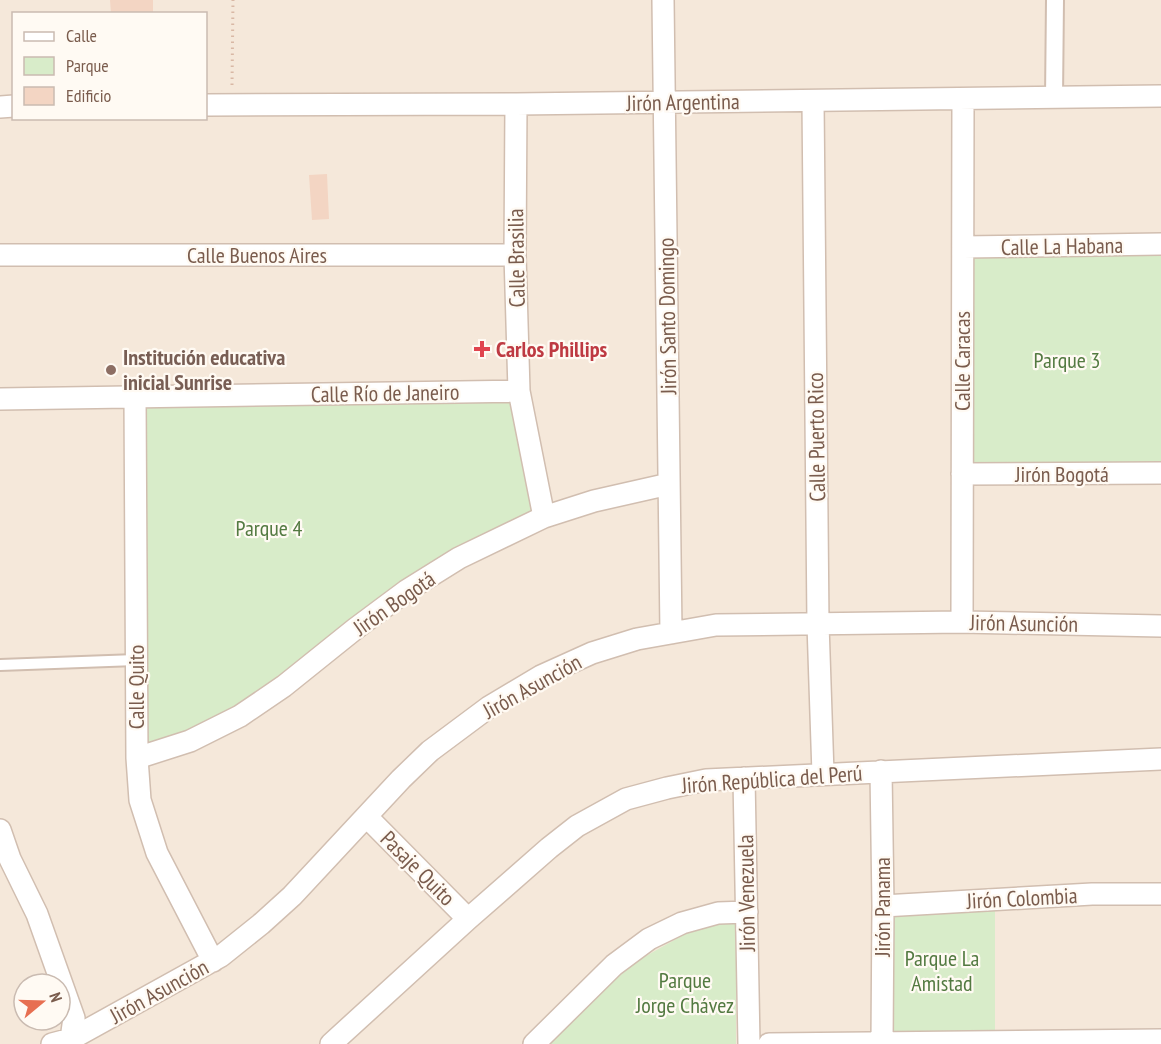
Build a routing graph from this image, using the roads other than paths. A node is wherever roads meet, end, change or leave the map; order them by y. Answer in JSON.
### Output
{"nodes":[{"id":1,"x":663,"y":0,"type":"edge"},
{"id":2,"x":1055,"y":0,"type":"edge"},
{"id":3,"x":1161,"y":96,"type":"edge"},
{"id":4,"x":1054,"y":98,"type":"junction"},
{"id":5,"x":963,"y":99,"type":"junction"},
{"id":6,"x":813,"y":101,"type":"junction"},
{"id":7,"x":665,"y":102,"type":"junction"},
{"id":8,"x":516,"y":104,"type":"junction"},
{"id":9,"x":207,"y":105,"type":"edge"},
{"id":10,"x":1161,"y":244,"type":"edge"},
{"id":11,"x":963,"y":247,"type":"junction"},
{"id":12,"x":0,"y":255,"type":"edge"},
{"id":13,"x":515,"y":255,"type":"junction"},
{"id":14,"x":519,"y":390,"type":"junction"},
{"id":15,"x":135,"y":396,"type":"junction"},
{"id":16,"x":0,"y":399,"type":"edge"},
{"id":17,"x":1161,"y":473,"type":"edge"},
{"id":18,"x":962,"y":474,"type":"junction"},
{"id":19,"x":669,"y":484,"type":"junction"},
{"id":20,"x":544,"y":517,"type":"junction"},
{"id":21,"x":962,"y":622,"type":"junction"},
{"id":22,"x":818,"y":624,"type":"junction"},
{"id":23,"x":1161,"y":626,"type":"edge"},
{"id":24,"x":671,"y":633,"type":"junction"},
{"id":25,"x":136,"y":660,"type":"junction"},
{"id":26,"x":0,"y":664,"type":"edge"},
{"id":27,"x":137,"y":758,"type":"junction"},
{"id":28,"x":1161,"y":759,"type":"edge"},
{"id":29,"x":881,"y":771,"type":"junction"},
{"id":30,"x":824,"y":774,"type":"junction"},
{"id":31,"x":744,"y":778,"type":"junction"},
{"id":32,"x":367,"y":817,"type":"junction"},
{"id":33,"x":0,"y":830,"type":"edge"},
{"id":34,"x":1161,"y":894,"type":"edge"},
{"id":35,"x":883,"y":906,"type":"junction"},
{"id":36,"x":747,"y":912,"type":"junction"},
{"id":37,"x":468,"y":919,"type":"junction"},
{"id":38,"x":213,"y":961,"type":"junction"},
{"id":39,"x":1161,"y":1040,"type":"edge"},
{"id":40,"x":66,"y":1042,"type":"edge"},
{"id":41,"x":882,"y":1043,"type":"edge"},
{"id":42,"x":330,"y":1044,"type":"edge"},
{"id":43,"x":534,"y":1044,"type":"edge"},
{"id":44,"x":748,"y":1044,"type":"edge"},
{"id":45,"x":769,"y":1044,"type":"edge"}],
"edges":[{"from":1,"to":7,"type":"street","name":"Jirón Santo Domingo"},
{"from":2,"to":4,"type":"street"},
{"from":3,"to":4,"type":"street","name":"Jirón Argentina"},
{"from":4,"to":5,"type":"street","name":"Jirón Argentina"},
{"from":5,"to":6,"type":"street","name":"Jirón Argentina"},
{"from":5,"to":11,"type":"street","name":"Calle Caracas"},
{"from":6,"to":7,"type":"street","name":"Jirón Argentina"},
{"from":6,"to":22,"type":"street","name":"Calle Puerto Rico"},
{"from":7,"to":8,"type":"street","name":"Jirón Argentina"},
{"from":7,"to":19,"type":"street","name":"Jirón Santo Domingo"},
{"from":8,"to":9,"type":"street","name":"Jirón Argentina"},
{"from":8,"to":13,"type":"street","name":"Calle Brasilia"},
{"from":10,"to":11,"type":"street","name":"Calle La Habana"},
{"from":11,"to":18,"type":"street","name":"Calle Caracas"},
{"from":12,"to":13,"type":"street","name":"Calle Buenos Aires"},
{"from":13,"to":14,"type":"street","name":"Calle Brasilia"},
{"from":14,"to":15,"type":"street","name":"Calle Río de Janeiro"},
{"from":14,"to":20,"type":"street","name":"Calle Brasilia"},
{"from":15,"to":16,"type":"street","name":"Calle Río de Janeiro"},
{"from":15,"to":25,"type":"street","name":"Calle Quito"},
{"from":17,"to":18,"type":"street","name":"Jirón Bogotá"},
{"from":18,"to":21,"type":"street","name":"Calle Caracas"},
{"from":19,"to":20,"type":"street","name":"Jirón Bogotá"},
{"from":19,"to":24,"type":"street","name":"Jirón Santo Domingo"},
{"from":20,"to":27,"type":"street","name":"Jirón Bogotá"},
{"from":21,"to":22,"type":"street","name":"Jirón Asunción"},
{"from":21,"to":23,"type":"street","name":"Jirón Asunción"},
{"from":22,"to":24,"type":"street","name":"Jirón Asunción"},
{"from":22,"to":30,"type":"street","name":"Calle Puerto Rico"},
{"from":24,"to":32,"type":"street","name":"Jirón Asunción"},
{"from":25,"to":26,"type":"lane"},
{"from":25,"to":27,"type":"street","name":"Calle Quito"},
{"from":27,"to":38,"type":"street","name":"Calle Quito"},
{"from":28,"to":29,"type":"street","name":"Jirón República del Perú"},
{"from":29,"to":30,"type":"street","name":"Jirón República del Perú"},
{"from":29,"to":35,"type":"street","name":"Jirón Panama"},
{"from":30,"to":31,"type":"street","name":"Jirón República del Perú"},
{"from":31,"to":36,"type":"street","name":"Jirón Venezuela"},
{"from":31,"to":37,"type":"street","name":"Jirón República del Perú"},
{"from":32,"to":37,"type":"street","name":"Pasaje Quito"},
{"from":32,"to":38,"type":"street","name":"Jirón Asunción"},
{"from":33,"to":40,"type":"street"},
{"from":34,"to":35,"type":"street","name":"Jirón Colombia"},
{"from":35,"to":41,"type":"street","name":"Jirón Panama"},
{"from":36,"to":43,"type":"street"},
{"from":36,"to":44,"type":"street","name":"Jirón Venezuela"},
{"from":37,"to":42,"type":"street","name":"Jirón República del Perú"},
{"from":38,"to":40,"type":"street","name":"Jirón Asunción"},
{"from":39,"to":41,"type":"street"},
{"from":41,"to":45,"type":"street"}]}
